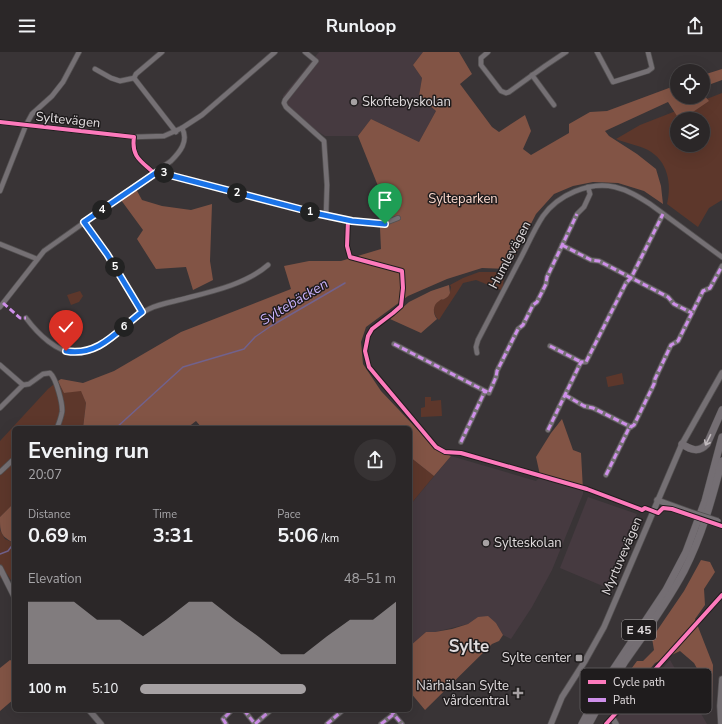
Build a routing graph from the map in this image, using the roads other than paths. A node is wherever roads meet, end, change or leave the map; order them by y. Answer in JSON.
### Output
{"nodes":[{"id":1,"x":79,"y":52,"type":"edge"},
{"id":2,"x":162,"y":52,"type":"edge"},
{"id":3,"x":305,"y":52,"type":"edge"},
{"id":4,"x":488,"y":52,"type":"edge"},
{"id":5,"x":566,"y":52,"type":"edge"},
{"id":6,"x":597,"y":52,"type":"edge"},
{"id":7,"x":648,"y":52,"type":"edge"},
{"id":8,"x":273,"y":53,"type":"edge"},
{"id":9,"x":95,"y":69,"type":"dead end"},
{"id":10,"x":532,"y":75,"type":"junction"},
{"id":11,"x":134,"y":78,"type":"junction"},
{"id":12,"x":554,"y":104,"type":"dead end"},
{"id":13,"x":0,"y":122,"type":"edge"},
{"id":14,"x":26,"y":125,"type":"junction"},
{"id":15,"x":182,"y":128,"type":"junction"},
{"id":16,"x":176,"y":132,"type":"junction"},
{"id":17,"x":134,"y":137,"type":"junction"},
{"id":18,"x":160,"y":170,"type":"junction"},
{"id":19,"x":154,"y":173,"type":"junction"},
{"id":20,"x":588,"y":187,"type":"junction"},
{"id":21,"x":0,"y":191,"type":"edge"},
{"id":22,"x":663,"y":214,"type":"junction"},
{"id":23,"x":326,"y":216,"type":"junction"},
{"id":24,"x":398,"y":218,"type":"dead end"},
{"id":25,"x":84,"y":222,"type":"junction"},
{"id":26,"x":0,"y":244,"type":"edge"},
{"id":27,"x":562,"y":245,"type":"junction"},
{"id":28,"x":722,"y":256,"type":"edge"},
{"id":29,"x":37,"y":259,"type":"junction"},
{"id":30,"x":268,"y":265,"type":"dead end"},
{"id":31,"x":722,"y":266,"type":"edge"},
{"id":32,"x":631,"y":278,"type":"junction"},
{"id":33,"x":0,"y":307,"type":"edge"},
{"id":34,"x":142,"y":312,"type":"junction"},
{"id":35,"x":692,"y":314,"type":"junction"},
{"id":36,"x":26,"y":318,"type":"dead end"},
{"id":37,"x":394,"y":344,"type":"dead end"},
{"id":38,"x":550,"y":346,"type":"dead end"},
{"id":39,"x":477,"y":353,"type":"dead end"},
{"id":40,"x":581,"y":362,"type":"junction"},
{"id":41,"x":0,"y":365,"type":"edge"},
{"id":42,"x":722,"y":373,"type":"edge"},
{"id":43,"x":23,"y":385,"type":"junction"},
{"id":44,"x":486,"y":391,"type":"junction"},
{"id":45,"x":565,"y":396,"type":"junction"},
{"id":46,"x":0,"y":408,"type":"edge"},
{"id":47,"x":722,"y":410,"type":"edge"},
{"id":48,"x":58,"y":426,"type":"edge"},
{"id":49,"x":631,"y":427,"type":"junction"},
{"id":50,"x":548,"y":430,"type":"dead end"},
{"id":51,"x":722,"y":437,"type":"edge"},
{"id":52,"x":461,"y":442,"type":"dead end"},
{"id":53,"x":682,"y":444,"type":"junction"},
{"id":54,"x":12,"y":461,"type":"edge"},
{"id":55,"x":722,"y":461,"type":"edge"},
{"id":56,"x":0,"y":472,"type":"edge"},
{"id":57,"x":606,"y":475,"type":"dead end"},
{"id":58,"x":657,"y":500,"type":"junction"},
{"id":59,"x":720,"y":522,"type":"edge"},
{"id":60,"x":0,"y":568,"type":"edge"},
{"id":61,"x":12,"y":592,"type":"edge"},
{"id":62,"x":581,"y":668,"type":"edge"},
{"id":63,"x":614,"y":668,"type":"edge"},
{"id":64,"x":621,"y":668,"type":"edge"},
{"id":65,"x":580,"y":670,"type":"edge"},
{"id":66,"x":722,"y":679,"type":"edge"},
{"id":67,"x":91,"y":712,"type":"edge"},
{"id":68,"x":230,"y":712,"type":"edge"},
{"id":69,"x":246,"y":712,"type":"edge"},
{"id":70,"x":269,"y":712,"type":"edge"},
{"id":71,"x":341,"y":712,"type":"edge"},
{"id":72,"x":392,"y":712,"type":"edge"},
{"id":73,"x":587,"y":714,"type":"edge"},
{"id":74,"x":594,"y":714,"type":"edge"},
{"id":75,"x":101,"y":724,"type":"edge"},
{"id":76,"x":226,"y":724,"type":"edge"},
{"id":77,"x":326,"y":724,"type":"edge"},
{"id":78,"x":381,"y":724,"type":"edge"},
{"id":79,"x":402,"y":724,"type":"edge"},
{"id":80,"x":551,"y":724,"type":"edge"},
{"id":81,"x":582,"y":724,"type":"edge"},
{"id":82,"x":589,"y":724,"type":"edge"},
{"id":83,"x":721,"y":724,"type":"edge"}],
"edges":[{"from":1,"to":14,"type":"street"},
{"from":2,"to":11,"type":"street"},
{"from":3,"to":23,"type":"street"},
{"from":4,"to":10,"type":"street"},
{"from":5,"to":10,"type":"street"},
{"from":6,"to":7,"type":"street"},
{"from":8,"to":15,"type":"street","name":"Syltevägen"},
{"from":9,"to":11,"type":"street"},
{"from":10,"to":12,"type":"street"},
{"from":11,"to":16,"type":"street"},
{"from":13,"to":14,"type":"street","name":"Syltevägen"},
{"from":14,"to":17,"type":"street","name":"Syltevägen"},
{"from":14,"to":21,"type":"street"},
{"from":15,"to":16,"type":"street","name":"Syltevägen"},
{"from":15,"to":18,"type":"street"},
{"from":16,"to":17,"type":"street","name":"Syltevägen"},
{"from":17,"to":19,"type":"street"},
{"from":18,"to":19,"type":"street"},
{"from":18,"to":23,"type":"street"},
{"from":19,"to":25,"type":"street"},
{"from":20,"to":22,"type":"street","name":"Humlevägen"},
{"from":20,"to":27,"type":"street"},
{"from":20,"to":39,"type":"street","name":"Humlevägen"},
{"from":22,"to":28,"type":"street","name":"Humlevägen"},
{"from":22,"to":32,"type":"street"},
{"from":23,"to":24,"type":"street"},
{"from":25,"to":29,"type":"street"},
{"from":25,"to":34,"type":"street"},
{"from":26,"to":29,"type":"street"},
{"from":27,"to":32,"type":"street"},
{"from":27,"to":44,"type":"street"},
{"from":29,"to":33,"type":"street"},
{"from":30,"to":34,"type":"street"},
{"from":31,"to":35,"type":"street"},
{"from":32,"to":35,"type":"street"},
{"from":32,"to":40,"type":"street"},
{"from":34,"to":36,"type":"street"},
{"from":35,"to":49,"type":"street"},
{"from":37,"to":44,"type":"street"},
{"from":38,"to":40,"type":"street"},
{"from":40,"to":45,"type":"street"},
{"from":41,"to":43,"type":"street"},
{"from":42,"to":53,"type":"street","name":"Myrtuvevägen"},
{"from":43,"to":46,"type":"street"},
{"from":43,"to":48,"type":"street"},
{"from":44,"to":52,"type":"street"},
{"from":45,"to":49,"type":"street"},
{"from":45,"to":50,"type":"street"},
{"from":47,"to":53,"type":"highway","one_way":true},
{"from":49,"to":57,"type":"street"},
{"from":51,"to":63,"type":"highway","number":"E 45"},
{"from":53,"to":58,"type":"street","name":"Myrtuvevägen"},
{"from":54,"to":56,"type":"street"},
{"from":55,"to":64,"type":"highway","number":"E 45"},
{"from":58,"to":59,"type":"street","bridge":true},
{"from":58,"to":62,"type":"street","name":"Myrtuvevägen"},
{"from":60,"to":61,"type":"street"},
{"from":65,"to":80,"type":"street","name":"Myrtuvevägen"},
{"from":66,"to":83,"type":"street"},
{"from":67,"to":75,"type":"street"},
{"from":68,"to":76,"type":"street"},
{"from":69,"to":70,"type":"street"},
{"from":71,"to":77,"type":"street"},
{"from":72,"to":78,"type":"street"},
{"from":72,"to":79,"type":"street"},
{"from":73,"to":81,"type":"highway","number":"E 45"},
{"from":74,"to":82,"type":"highway","number":"E 45"}]}
